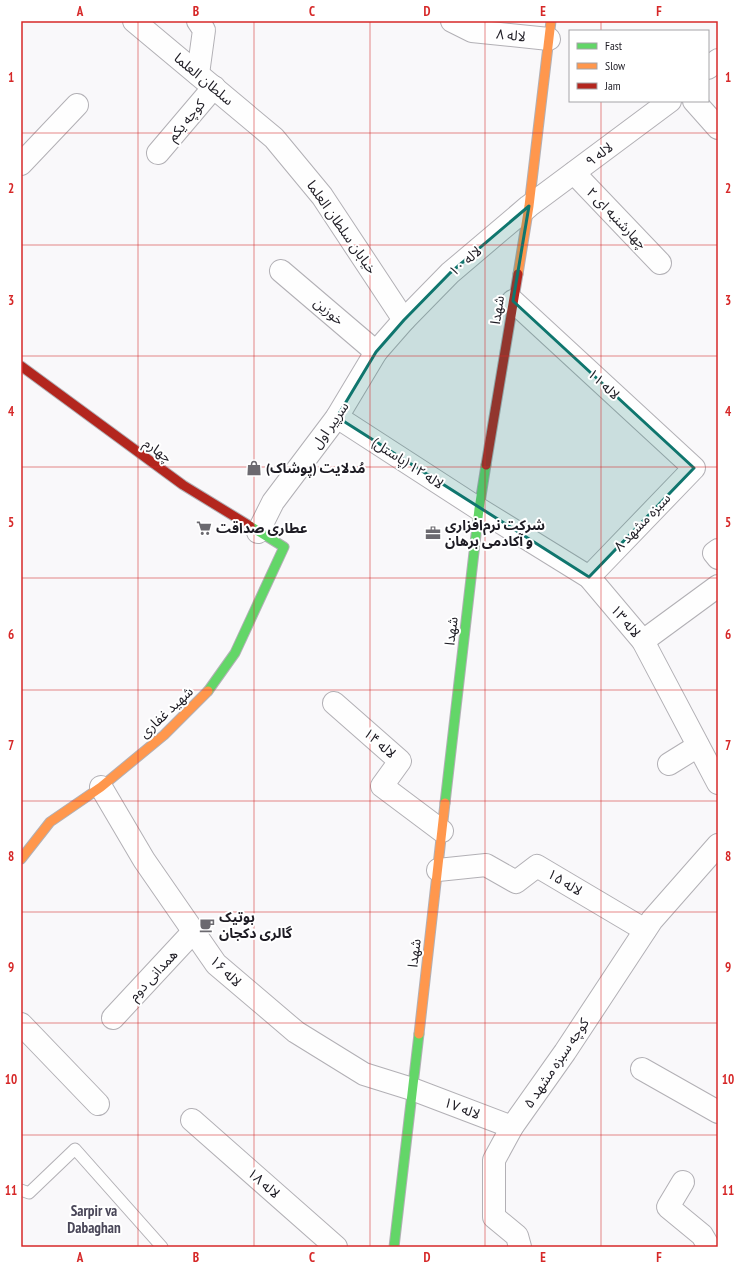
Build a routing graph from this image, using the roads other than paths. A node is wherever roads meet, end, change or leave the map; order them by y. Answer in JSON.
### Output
{"nodes":[{"id":1,"x":134,"y":21,"type":"edge"},
{"id":2,"x":198,"y":21,"type":"edge"},
{"id":3,"x":452,"y":21,"type":"edge"},
{"id":4,"x":550,"y":30,"type":"edge"},
{"id":5,"x":718,"y":60,"type":"edge"},
{"id":6,"x":709,"y":67,"type":"edge"},
{"id":7,"x":206,"y":81,"type":"junction"},
{"id":8,"x":669,"y":102,"type":"edge"},
{"id":9,"x":695,"y":102,"type":"edge"},
{"id":10,"x":77,"y":105,"type":"dead end"},
{"id":11,"x":718,"y":128,"type":"edge"},
{"id":12,"x":274,"y":138,"type":"joint"},
{"id":13,"x":158,"y":153,"type":"dead end"},
{"id":14,"x":21,"y":164,"type":"edge"},
{"id":15,"x":574,"y":173,"type":"junction"},
{"id":16,"x":529,"y":206,"type":"junction"},
{"id":17,"x":660,"y":263,"type":"dead end"},
{"id":18,"x":281,"y":271,"type":"dead end"},
{"id":19,"x":513,"y":301,"type":"junction"},
{"id":20,"x":404,"y":320,"type":"junction"},
{"id":21,"x":376,"y":352,"type":"junction"},
{"id":22,"x":23,"y":371,"type":"edge"},
{"id":23,"x":337,"y":418,"type":"junction"},
{"id":24,"x":694,"y":468,"type":"joint"},
{"id":25,"x":479,"y":509,"type":"junction"},
{"id":26,"x":258,"y":532,"type":"junction"},
{"id":27,"x":284,"y":547,"type":"joint"},
{"id":28,"x":718,"y":550,"type":"edge"},
{"id":29,"x":718,"y":558,"type":"edge"},
{"id":30,"x":589,"y":577,"type":"junction"},
{"id":31,"x":718,"y":586,"type":"edge"},
{"id":32,"x":642,"y":641,"type":"junction"},
{"id":33,"x":334,"y":703,"type":"dead end"},
{"id":34,"x":698,"y":746,"type":"junction"},
{"id":35,"x":669,"y":764,"type":"dead end"},
{"id":36,"x":718,"y":783,"type":"edge"},
{"id":37,"x":101,"y":787,"type":"junction"},
{"id":38,"x":442,"y":831,"type":"junction"},
{"id":39,"x":718,"y":845,"type":"edge"},
{"id":40,"x":21,"y":859,"type":"edge"},
{"id":41,"x":438,"y":870,"type":"junction"},
{"id":42,"x":648,"y":925,"type":"junction"},
{"id":43,"x":193,"y":932,"type":"junction"},
{"id":44,"x":114,"y":1018,"type":"dead end"},
{"id":45,"x":21,"y":1024,"type":"edge"},
{"id":46,"x":642,"y":1069,"type":"dead end"},
{"id":47,"x":412,"y":1089,"type":"junction"},
{"id":48,"x":98,"y":1104,"type":"dead end"},
{"id":49,"x":718,"y":1112,"type":"edge"},
{"id":50,"x":192,"y":1120,"type":"dead end"},
{"id":51,"x":512,"y":1127,"type":"junction"},
{"id":52,"x":683,"y":1182,"type":"dead end"},
{"id":53,"x":21,"y":1190,"type":"edge"},
{"id":54,"x":162,"y":1247,"type":"edge"},
{"id":55,"x":336,"y":1247,"type":"edge"},
{"id":56,"x":394,"y":1247,"type":"edge"},
{"id":57,"x":520,"y":1247,"type":"edge"},
{"id":58,"x":709,"y":1247,"type":"edge"}],
"edges":[{"from":1,"to":7,"type":"street","name":"سلطان العلما"},
{"from":2,"to":7,"type":"street"},
{"from":3,"to":4,"type":"street","name":"۸ لاله"},
{"from":4,"to":16,"type":"main road","name":"شهدا"},
{"from":5,"to":6,"type":"street"},
{"from":7,"to":12,"type":"street","name":"سلطان العلما"},
{"from":7,"to":13,"type":"street","name":"کوچه یکم"},
{"from":8,"to":15,"type":"street","name":"۹ لاله"},
{"from":9,"to":11,"type":"street"},
{"from":10,"to":14,"type":"street"},
{"from":12,"to":20,"type":"street","name":"خیابان سلطان العلما"},
{"from":15,"to":16,"type":"street","name":"۹ لاله"},
{"from":15,"to":17,"type":"street","name":"۲ چهارشنبه ای"},
{"from":16,"to":19,"type":"main road","name":"شهدا"},
{"from":16,"to":20,"type":"street","name":"لاله ۱۰"},
{"from":18,"to":21,"type":"street","name":"خوزین"},
{"from":19,"to":24,"type":"street","name":"۱۱ لاله"},
{"from":19,"to":25,"type":"main road","name":"شهدا"},
{"from":20,"to":21,"type":"street","name":"سرپیر اول"},
{"from":21,"to":23,"type":"street","name":"سرپیر اول"},
{"from":22,"to":26,"type":"main road","name":"چهارم"},
{"from":23,"to":25,"type":"street","name":"لاله ۱۲ (پاستل)"},
{"from":23,"to":26,"type":"street","name":"سرپیر اول"},
{"from":24,"to":30,"type":"street","name":"۸ سبزه مشهد"},
{"from":25,"to":30,"type":"street","name":"لاله ۱۳"},
{"from":25,"to":38,"type":"main road","name":"شهدا"},
{"from":26,"to":27,"type":"main road","name":"چهارم"},
{"from":27,"to":37,"type":"main road","name":"شهید غفاری"},
{"from":28,"to":29,"type":"street"},
{"from":30,"to":32,"type":"street","name":"لاله ۱۳"},
{"from":31,"to":32,"type":"street"},
{"from":32,"to":34,"type":"street","name":"لاله ۱۳"},
{"from":33,"to":38,"type":"street","name":"۱۴ لاله"},
{"from":34,"to":35,"type":"street"},
{"from":34,"to":36,"type":"street","name":"لاله ۱۳"},
{"from":37,"to":40,"type":"main road","name":"شهید غفاری"},
{"from":37,"to":43,"type":"street","name":"لاله ۱۶"},
{"from":38,"to":41,"type":"main road","name":"شهدا"},
{"from":39,"to":42,"type":"street","name":"کوچه سبزه مشهد ۵"},
{"from":41,"to":42,"type":"street","name":"۱۵ لاله"},
{"from":41,"to":47,"type":"main road","name":"شهدا"},
{"from":42,"to":51,"type":"street","name":"کوچه سبزه مشهد ۵"},
{"from":43,"to":44,"type":"street","name":"همدانی دوم"},
{"from":43,"to":47,"type":"street","name":"لاله ۱۶"},
{"from":45,"to":48,"type":"street"},
{"from":46,"to":49,"type":"street"},
{"from":47,"to":51,"type":"street","name":"۱۷ لاله"},
{"from":47,"to":56,"type":"main road","name":"شهدا"},
{"from":50,"to":55,"type":"street","name":"لاله ۱۸"},
{"from":51,"to":57,"type":"street","name":"کوچه سبزه مشهد ۵"},
{"from":52,"to":58,"type":"street"},
{"from":53,"to":54,"type":"lane"}]}
